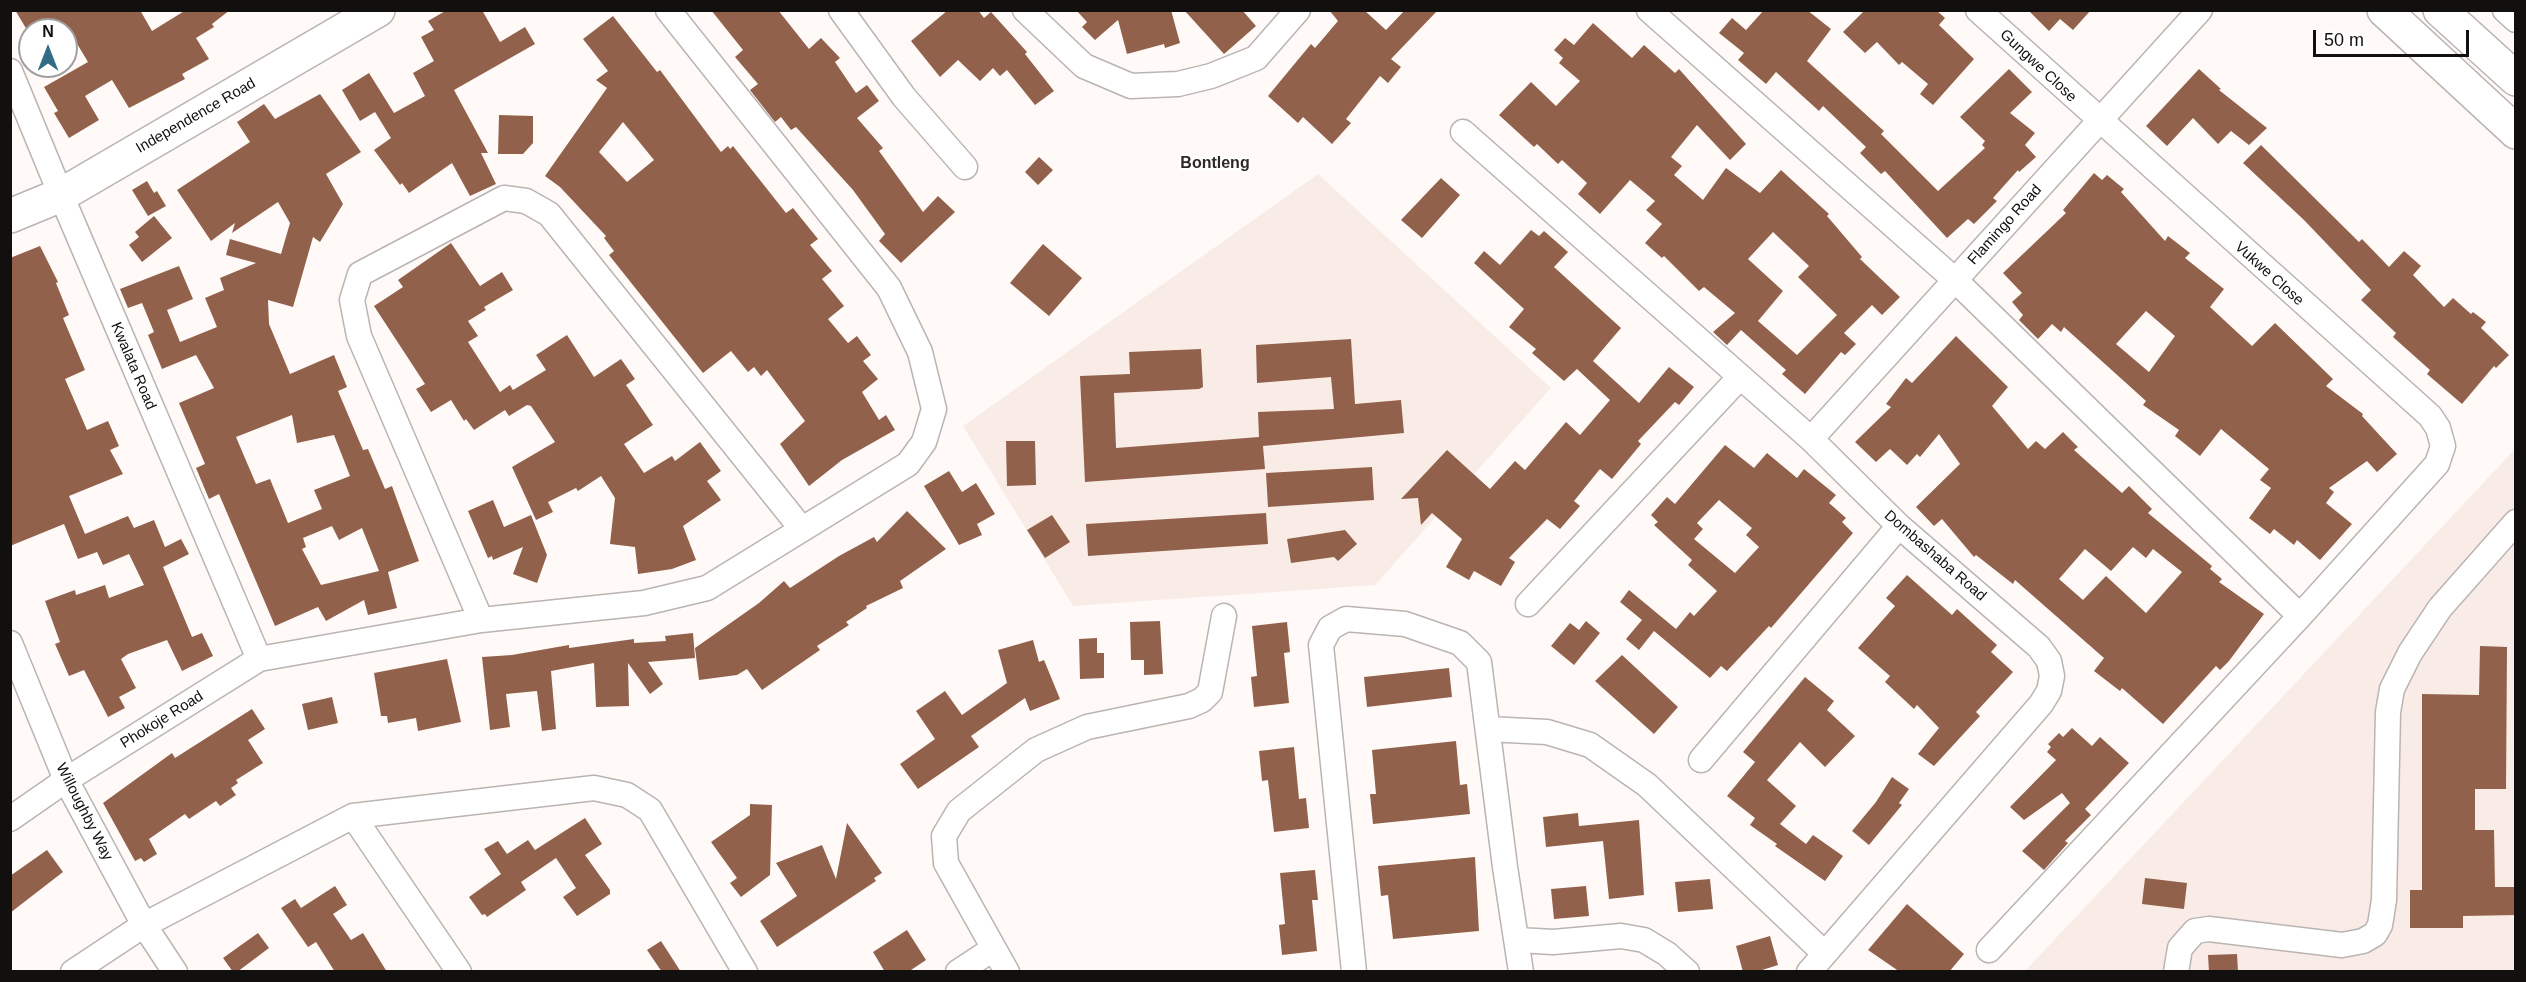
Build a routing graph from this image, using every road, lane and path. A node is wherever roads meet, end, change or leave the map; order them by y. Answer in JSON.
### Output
{"nodes":[{"id":1,"x":378,"y":10,"type":"edge"},
{"id":2,"x":668,"y":10,"type":"edge"},
{"id":3,"x":841,"y":10,"type":"edge"},
{"id":4,"x":1025,"y":10,"type":"edge"},
{"id":5,"x":1298,"y":10,"type":"edge"},
{"id":6,"x":1649,"y":10,"type":"edge"},
{"id":7,"x":1978,"y":10,"type":"edge"},
{"id":8,"x":2200,"y":10,"type":"edge"},
{"id":9,"x":2384,"y":10,"type":"edge"},
{"id":10,"x":2440,"y":10,"type":"edge"},
{"id":11,"x":2505,"y":10,"type":"edge"},
{"id":12,"x":2516,"y":20,"type":"edge"},
{"id":13,"x":10,"y":71,"type":"edge"},
{"id":14,"x":2516,"y":79,"type":"edge"},
{"id":15,"x":2099,"y":122,"type":"junction"},
{"id":16,"x":1463,"y":132,"type":"dead end"},
{"id":17,"x":2516,"y":132,"type":"edge"},
{"id":18,"x":965,"y":167,"type":"dead end"},
{"id":19,"x":61,"y":195,"type":"junction"},
{"id":20,"x":10,"y":216,"type":"edge"},
{"id":21,"x":1955,"y":280,"type":"junction"},
{"id":22,"x":1740,"y":377,"type":"junction"},
{"id":23,"x":1811,"y":439,"type":"junction"},
{"id":24,"x":2516,"y":522,"type":"edge"},
{"id":25,"x":1899,"y":526,"type":"junction"},
{"id":26,"x":801,"y":528,"type":"junction"},
{"id":27,"x":1528,"y":604,"type":"dead end"},
{"id":28,"x":1224,"y":616,"type":"dead end"},
{"id":29,"x":2300,"y":616,"type":"junction"},
{"id":30,"x":481,"y":620,"type":"junction"},
{"id":31,"x":10,"y":643,"type":"edge"},
{"id":32,"x":259,"y":660,"type":"junction"},
{"id":33,"x":1488,"y":729,"type":"junction"},
{"id":34,"x":1701,"y":760,"type":"dead end"},
{"id":35,"x":66,"y":780,"type":"junction"},
{"id":36,"x":353,"y":816,"type":"junction"},
{"id":37,"x":10,"y":819,"type":"edge"},
{"id":38,"x":144,"y":925,"type":"junction"},
{"id":39,"x":1518,"y":940,"type":"junction"},
{"id":40,"x":993,"y":949,"type":"junction"},
{"id":41,"x":1989,"y":950,"type":"dead end"},
{"id":42,"x":1823,"y":952,"type":"junction"},
{"id":43,"x":73,"y":972,"type":"edge"},
{"id":44,"x":175,"y":972,"type":"edge"},
{"id":45,"x":459,"y":972,"type":"edge"},
{"id":46,"x":745,"y":972,"type":"edge"},
{"id":47,"x":958,"y":972,"type":"edge"},
{"id":48,"x":1007,"y":972,"type":"edge"},
{"id":49,"x":1354,"y":972,"type":"edge"},
{"id":50,"x":1521,"y":972,"type":"edge"},
{"id":51,"x":1687,"y":972,"type":"edge"},
{"id":52,"x":1809,"y":972,"type":"edge"},
{"id":53,"x":2176,"y":972,"type":"edge"}],
"edges":[{"from":1,"to":19,"type":"street","name":"Independence Road"},
{"from":2,"to":26,"type":"street"},
{"from":3,"to":18,"type":"street"},
{"from":4,"to":5,"type":"street"},
{"from":6,"to":21,"type":"street"},
{"from":7,"to":15,"type":"street","name":"Gungwe Close"},
{"from":8,"to":15,"type":"street","name":"Flamingo Road"},
{"from":9,"to":17,"type":"street"},
{"from":10,"to":14,"type":"street"},
{"from":11,"to":12,"type":"street"},
{"from":13,"to":19,"type":"street","name":"Kwalata Road"},
{"from":15,"to":21,"type":"street","name":"Flamingo Road"},
{"from":15,"to":29,"type":"street","name":"Vukwe Close"},
{"from":16,"to":22,"type":"street","name":"Dombashaba Road"},
{"from":19,"to":20,"type":"street","name":"Independence Road"},
{"from":19,"to":32,"type":"street","name":"Kwalata Road"},
{"from":21,"to":23,"type":"street","name":"Flamingo Road"},
{"from":21,"to":29,"type":"street"},
{"from":22,"to":23,"type":"street","name":"Dombashaba Road"},
{"from":22,"to":27,"type":"street"},
{"from":23,"to":25,"type":"street","name":"Dombashaba Road"},
{"from":24,"to":53,"type":"street"},
{"from":25,"to":34,"type":"street"},
{"from":25,"to":42,"type":"street","name":"Dombashaba Road"},
{"from":26,"to":30,"type":"street"},
{"from":26,"to":30,"type":"street"},
{"from":28,"to":40,"type":"street"},
{"from":29,"to":41,"type":"street"},
{"from":30,"to":32,"type":"street"},
{"from":31,"to":35,"type":"street","name":"Willoughby Way"},
{"from":32,"to":35,"type":"street","name":"Phokoje Road"},
{"from":33,"to":39,"type":"street"},
{"from":33,"to":42,"type":"street"},
{"from":33,"to":49,"type":"street"},
{"from":35,"to":37,"type":"street","name":"Phokoje Road"},
{"from":35,"to":38,"type":"street","name":"Willoughby Way"},
{"from":36,"to":38,"type":"street"},
{"from":36,"to":45,"type":"street"},
{"from":36,"to":46,"type":"street"},
{"from":38,"to":43,"type":"street"},
{"from":38,"to":44,"type":"street","name":"Willoughby Way"},
{"from":39,"to":50,"type":"street"},
{"from":39,"to":51,"type":"street"},
{"from":40,"to":47,"type":"street"},
{"from":40,"to":48,"type":"street"},
{"from":42,"to":52,"type":"street"}]}
